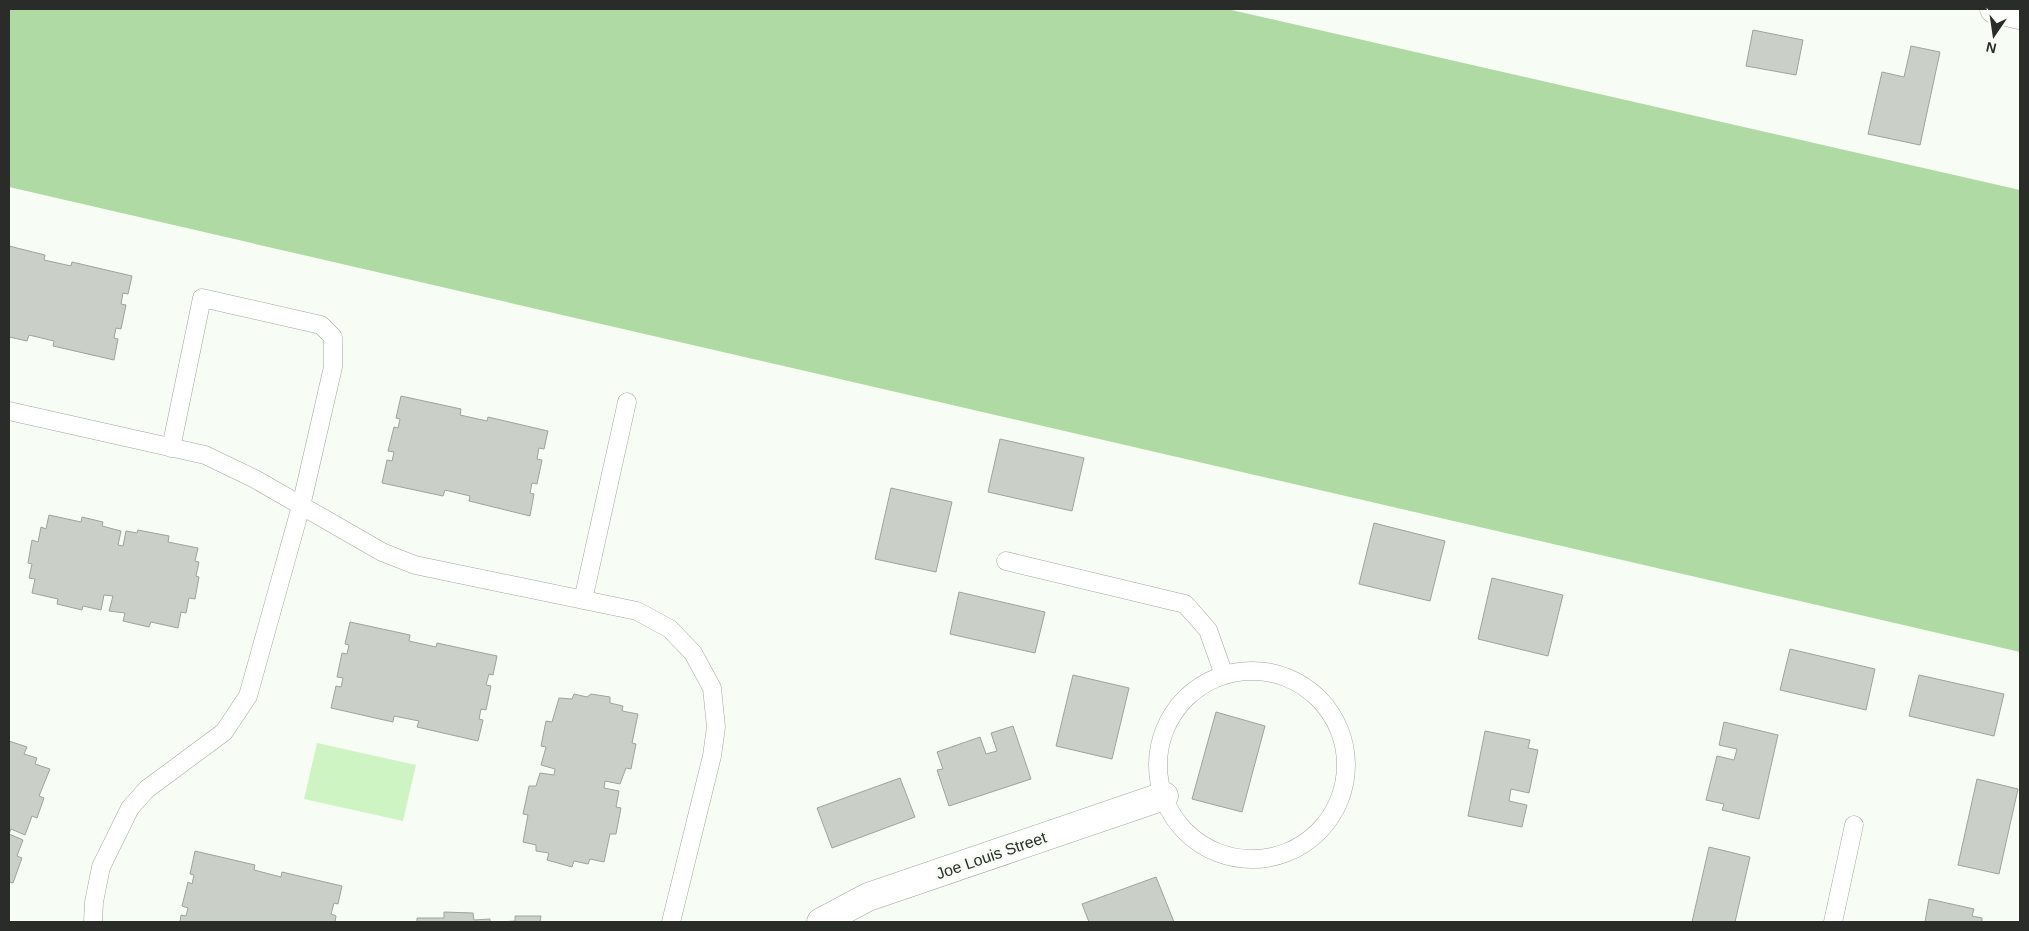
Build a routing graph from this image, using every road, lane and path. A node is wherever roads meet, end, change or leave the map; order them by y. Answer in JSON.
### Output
{"nodes":[{"id":1,"x":1994,"y":9,"type":"edge"},
{"id":2,"x":2020,"y":15,"type":"edge"},
{"id":3,"x":627,"y":402,"type":"dead end"},
{"id":4,"x":9,"y":411,"type":"edge"},
{"id":5,"x":171,"y":448,"type":"junction"},
{"id":6,"x":301,"y":506,"type":"junction"},
{"id":7,"x":1006,"y":561,"type":"dead end"},
{"id":8,"x":583,"y":600,"type":"junction"},
{"id":9,"x":1224,"y":675,"type":"junction"},
{"id":10,"x":1164,"y":796,"type":"junction"},
{"id":11,"x":1854,"y":825,"type":"dead end"},
{"id":12,"x":93,"y":922,"type":"edge"},
{"id":13,"x":671,"y":922,"type":"edge"},
{"id":14,"x":821,"y":922,"type":"edge"},
{"id":15,"x":1833,"y":922,"type":"edge"}],
"edges":[{"from":1,"to":2,"type":"street"},
{"from":3,"to":8,"type":"lane"},
{"from":4,"to":5,"type":"lane"},
{"from":5,"to":6,"type":"lane"},
{"from":5,"to":6,"type":"lane"},
{"from":6,"to":8,"type":"lane"},
{"from":6,"to":12,"type":"lane"},
{"from":7,"to":9,"type":"lane"},
{"from":8,"to":13,"type":"lane"},
{"from":9,"to":10,"type":"lane"},
{"from":9,"to":10,"type":"lane"},
{"from":10,"to":14,"type":"street","name":"Joe Louis Street"},
{"from":11,"to":15,"type":"lane"}]}
